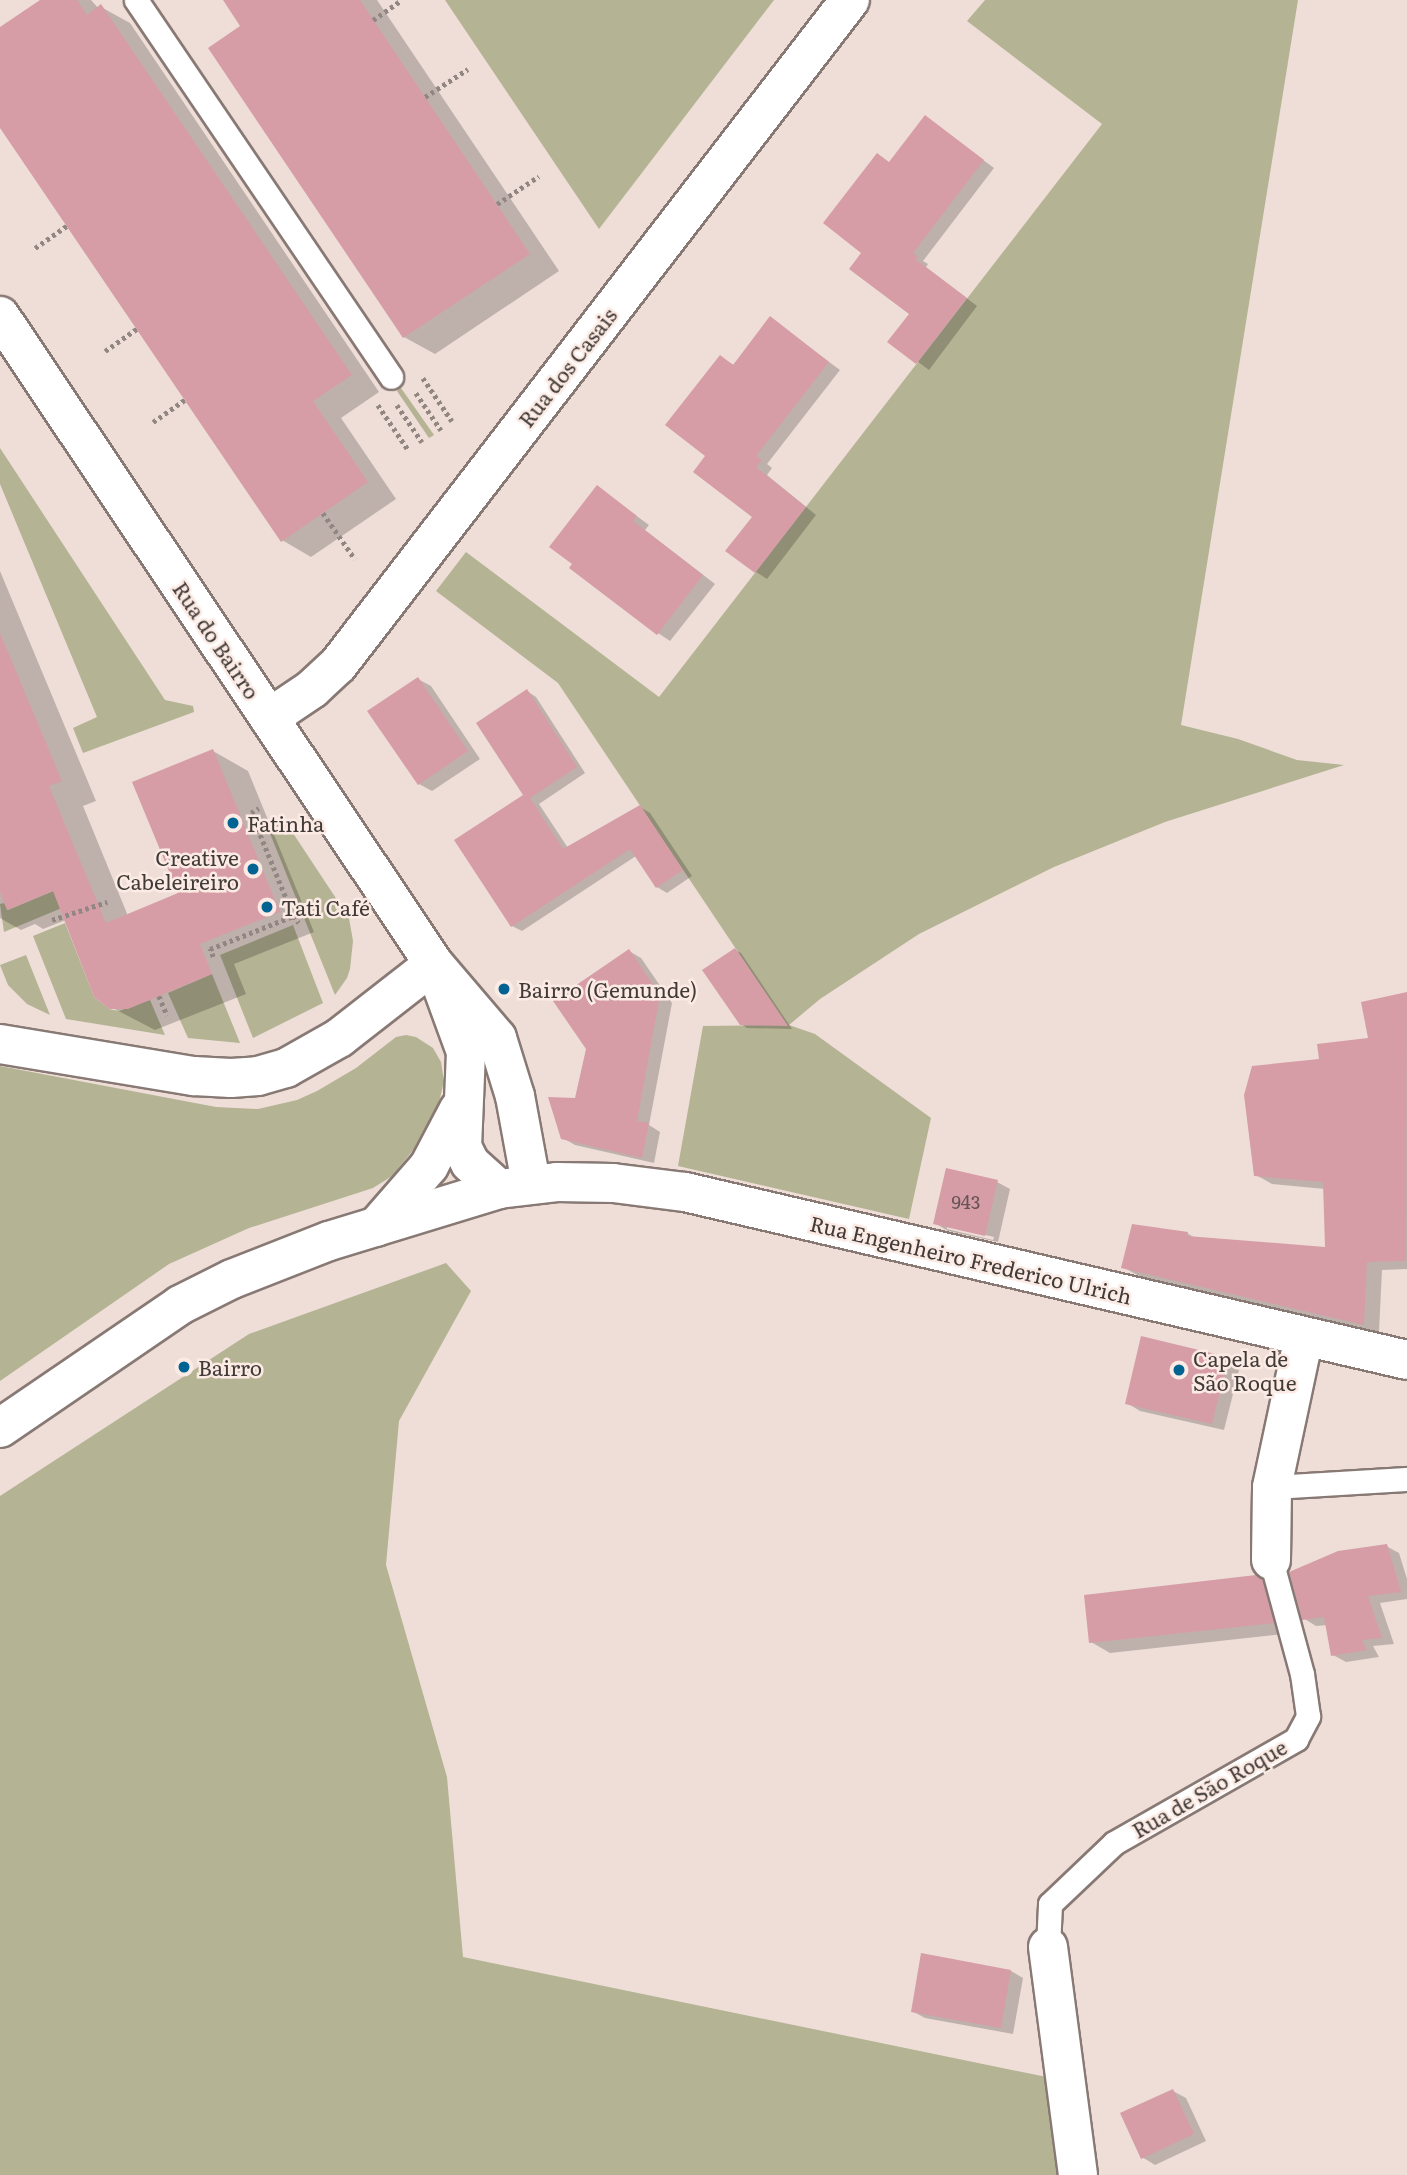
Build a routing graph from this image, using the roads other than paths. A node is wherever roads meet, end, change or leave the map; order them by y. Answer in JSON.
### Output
{"nodes":[{"id":1,"x":136,"y":0,"type":"edge"},
{"id":2,"x":850,"y":0,"type":"edge"},
{"id":3,"x":0,"y":316,"type":"edge"},
{"id":4,"x":398,"y":386,"type":"road end"},
{"id":5,"x":269,"y":718,"type":"junction"},
{"id":6,"x":433,"y":964,"type":"junction"},
{"id":7,"x":0,"y":1044,"type":"edge"},
{"id":8,"x":465,"y":1094,"type":"junction"},
{"id":9,"x":515,"y":1186,"type":"junction"},
{"id":10,"x":376,"y":1227,"type":"junction"},
{"id":11,"x":1304,"y":1337,"type":"junction"},
{"id":12,"x":1407,"y":1360,"type":"edge"},
{"id":13,"x":0,"y":1427,"type":"edge"},
{"id":14,"x":1407,"y":1479,"type":"edge"},
{"id":15,"x":1272,"y":1487,"type":"junction"},
{"id":16,"x":1271,"y":1560,"type":"joint"},
{"id":17,"x":1048,"y":1947,"type":"joint"},
{"id":18,"x":1078,"y":2175,"type":"edge"}],
"edges":[{"from":1,"to":4,"type":"lane"},
{"from":2,"to":5,"type":"street","name":"Rua dos Casais"},
{"from":3,"to":5,"type":"street","name":"Rua do Bairro"},
{"from":5,"to":6,"type":"street","name":"Rua do Bairro"},
{"from":6,"to":7,"type":"street"},
{"from":6,"to":8,"type":"street","name":"Rua do Bairro"},
{"from":6,"to":9,"type":"street","name":"Rua do Bairro"},
{"from":8,"to":9,"type":"street","name":"Rua do Bairro"},
{"from":8,"to":10,"type":"street","name":"Rua do Bairro"},
{"from":9,"to":10,"type":"street","name":"Rua Engenheiro Frederico Ulrich"},
{"from":9,"to":11,"type":"street","name":"Rua Engenheiro Frederico Ulrich"},
{"from":10,"to":13,"type":"street","name":"Rua Engenheiro Frederico Ulrich"},
{"from":11,"to":12,"type":"street","name":"Rua Engenheiro Frederico Ulrich"},
{"from":11,"to":15,"type":"street","name":"Rua de São Roque"},
{"from":14,"to":15,"type":"lane"},
{"from":15,"to":16,"type":"street","name":"Rua de São Roque"},
{"from":16,"to":17,"type":"lane","name":"Rua de São Roque"},
{"from":17,"to":18,"type":"street","name":"Rua de São Roque"}]}
